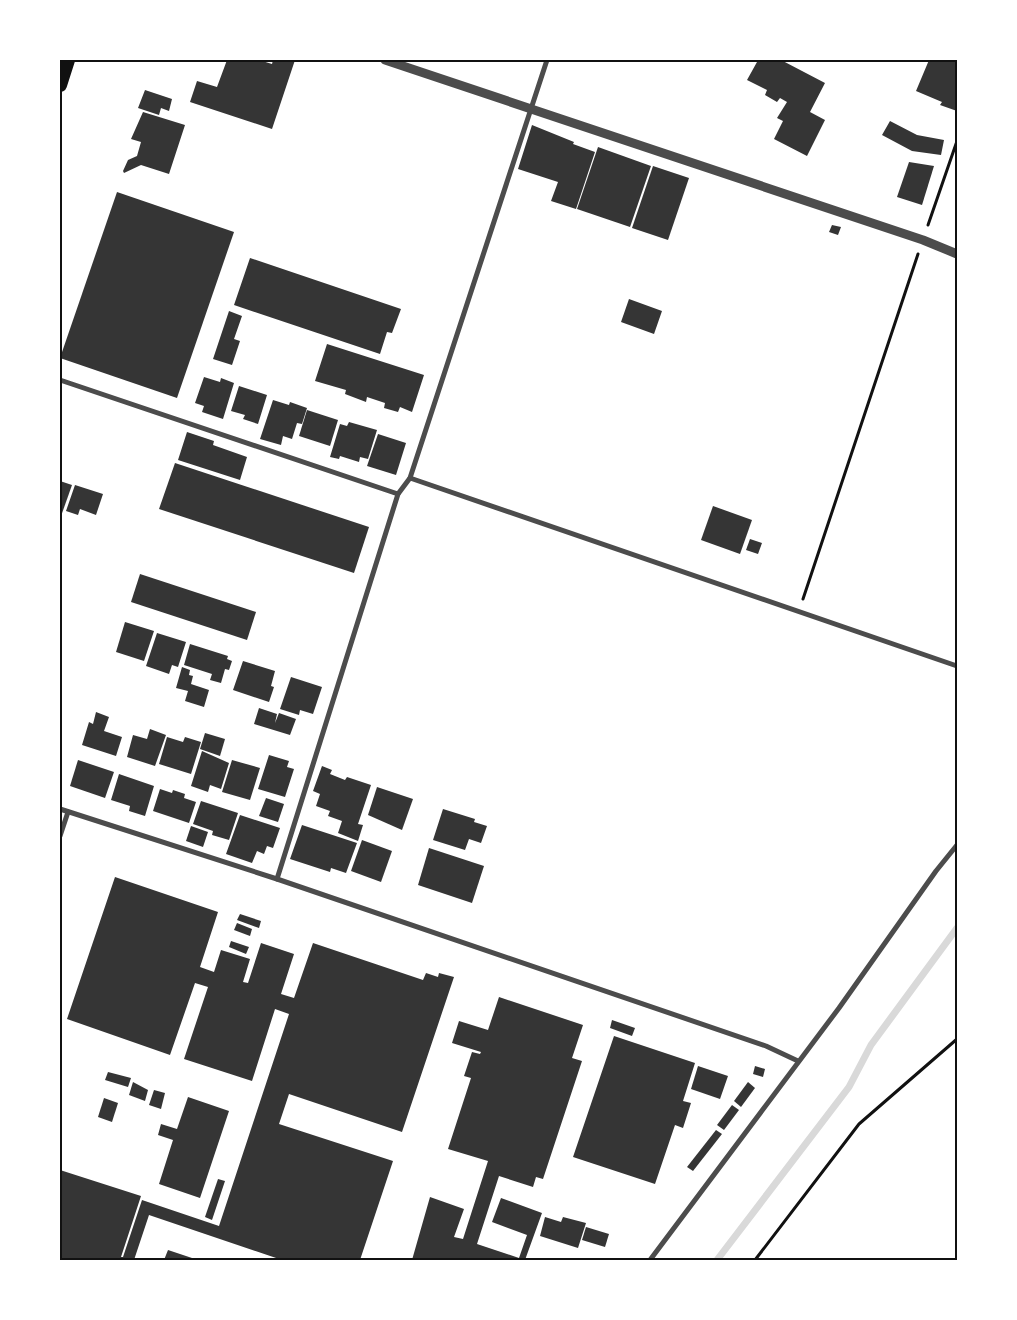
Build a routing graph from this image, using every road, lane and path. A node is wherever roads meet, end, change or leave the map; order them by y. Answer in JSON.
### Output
{"nodes":[{"id":1,"x":68,"y":60,"type":"edge"},
{"id":2,"x":385,"y":60,"type":"edge"},
{"id":3,"x":547,"y":60,"type":"edge"},
{"id":4,"x":60,"y":84,"type":"edge"},
{"id":5,"x":531,"y":109,"type":"junction"},
{"id":6,"x":957,"y":141,"type":"edge"},
{"id":7,"x":923,"y":240,"type":"junction"},
{"id":8,"x":957,"y":254,"type":"edge"},
{"id":9,"x":60,"y":380,"type":"edge"},
{"id":10,"x":410,"y":478,"type":"junction"},
{"id":11,"x":398,"y":494,"type":"junction"},
{"id":12,"x":799,"y":612,"type":"junction"},
{"id":13,"x":957,"y":666,"type":"edge"},
{"id":14,"x":60,"y":809,"type":"edge"},
{"id":15,"x":68,"y":812,"type":"junction"},
{"id":16,"x":60,"y":836,"type":"edge"},
{"id":17,"x":957,"y":845,"type":"edge"},
{"id":18,"x":277,"y":879,"type":"junction"},
{"id":19,"x":957,"y":1039,"type":"edge"},
{"id":20,"x":798,"y":1061,"type":"junction"},
{"id":21,"x":650,"y":1260,"type":"edge"},
{"id":22,"x":755,"y":1260,"type":"edge"}],
"edges":[{"from":1,"to":4,"type":"highway"},
{"from":2,"to":5,"type":"street"},
{"from":3,"to":5,"type":"street"},
{"from":5,"to":7,"type":"street"},
{"from":5,"to":10,"type":"street"},
{"from":6,"to":7,"type":"path"},
{"from":7,"to":8,"type":"street"},
{"from":7,"to":12,"type":"path"},
{"from":9,"to":11,"type":"street"},
{"from":10,"to":11,"type":"street"},
{"from":10,"to":12,"type":"street"},
{"from":11,"to":18,"type":"street"},
{"from":12,"to":13,"type":"street"},
{"from":14,"to":15,"type":"street"},
{"from":15,"to":16,"type":"street"},
{"from":15,"to":18,"type":"street"},
{"from":17,"to":20,"type":"street"},
{"from":18,"to":20,"type":"street"},
{"from":19,"to":22,"type":"path"},
{"from":20,"to":21,"type":"street"}]}
